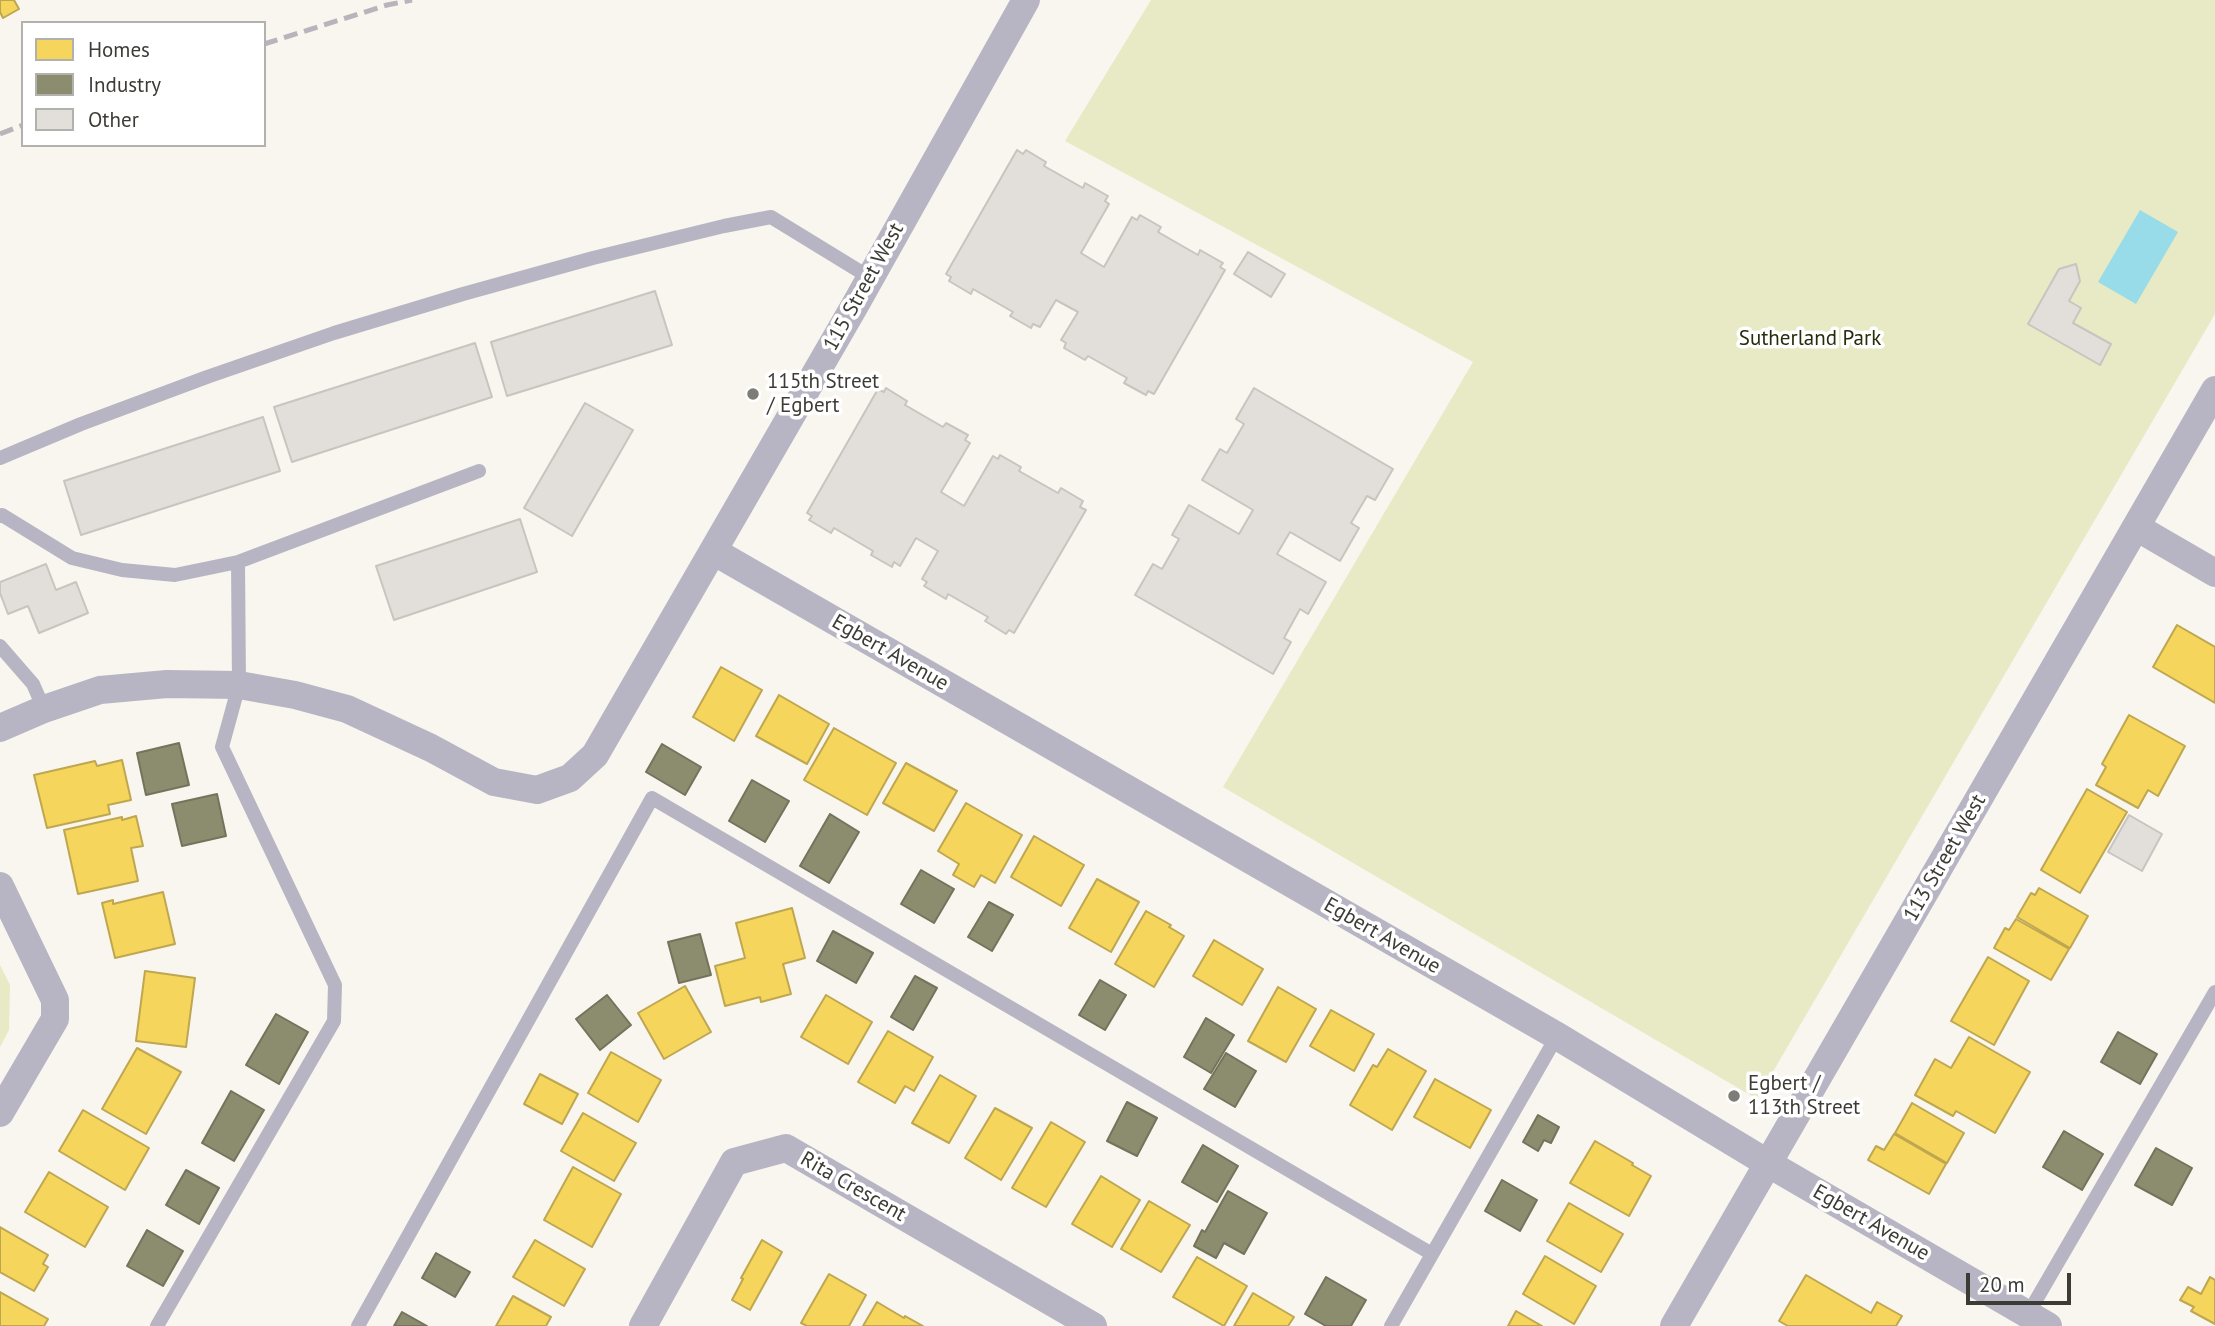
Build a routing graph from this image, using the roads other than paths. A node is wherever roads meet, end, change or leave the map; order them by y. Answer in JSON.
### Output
{"nodes":[{"id":1,"x":1026,"y":0,"type":"edge"},
{"id":2,"x":869,"y":277,"type":"junction"},
{"id":3,"x":2215,"y":390,"type":"edge"},
{"id":4,"x":0,"y":458,"type":"edge"},
{"id":5,"x":479,"y":471,"type":"dead end"},
{"id":6,"x":0,"y":516,"type":"edge"},
{"id":7,"x":2136,"y":527,"type":"junction"},
{"id":8,"x":713,"y":551,"type":"junction"},
{"id":9,"x":238,"y":562,"type":"junction"},
{"id":10,"x":2215,"y":573,"type":"edge"},
{"id":11,"x":0,"y":646,"type":"edge"},
{"id":12,"x":239,"y":685,"type":"junction"},
{"id":13,"x":44,"y":709,"type":"junction"},
{"id":14,"x":0,"y":729,"type":"edge"},
{"id":15,"x":0,"y":886,"type":"edge"},
{"id":16,"x":2215,"y":992,"type":"edge"},
{"id":17,"x":1557,"y":1036,"type":"junction"},
{"id":18,"x":0,"y":1113,"type":"edge"},
{"id":19,"x":1769,"y":1164,"type":"junction"},
{"id":20,"x":1432,"y":1254,"type":"junction"},
{"id":21,"x":2032,"y":1322,"type":"edge"},
{"id":22,"x":158,"y":1326,"type":"edge"},
{"id":23,"x":358,"y":1326,"type":"edge"},
{"id":24,"x":643,"y":1326,"type":"edge"},
{"id":25,"x":1093,"y":1326,"type":"edge"},
{"id":26,"x":1391,"y":1326,"type":"edge"},
{"id":27,"x":1674,"y":1326,"type":"edge"}],
"edges":[{"from":1,"to":2,"type":"street","name":"115 Street West"},
{"from":2,"to":4,"type":"lane"},
{"from":2,"to":8,"type":"street","name":"115 Street West"},
{"from":3,"to":7,"type":"street","name":"113 Street West"},
{"from":5,"to":9,"type":"lane"},
{"from":6,"to":9,"type":"lane"},
{"from":7,"to":10,"type":"street"},
{"from":7,"to":19,"type":"street","name":"113 Street West"},
{"from":8,"to":12,"type":"street","name":"115 Street West"},
{"from":8,"to":17,"type":"street","name":"Egbert Avenue"},
{"from":9,"to":12,"type":"lane"},
{"from":11,"to":13,"type":"lane"},
{"from":12,"to":13,"type":"street","name":"115 Street West"},
{"from":12,"to":22,"type":"lane"},
{"from":13,"to":14,"type":"street","name":"115 Street West"},
{"from":15,"to":18,"type":"street"},
{"from":16,"to":21,"type":"lane"},
{"from":17,"to":19,"type":"street","name":"Egbert Avenue"},
{"from":17,"to":20,"type":"lane"},
{"from":19,"to":21,"type":"street","name":"Egbert Avenue"},
{"from":19,"to":27,"type":"street","name":"113 Street West"},
{"from":20,"to":23,"type":"lane"},
{"from":20,"to":26,"type":"lane"},
{"from":24,"to":25,"type":"street","name":"Rita Crescent"}]}
